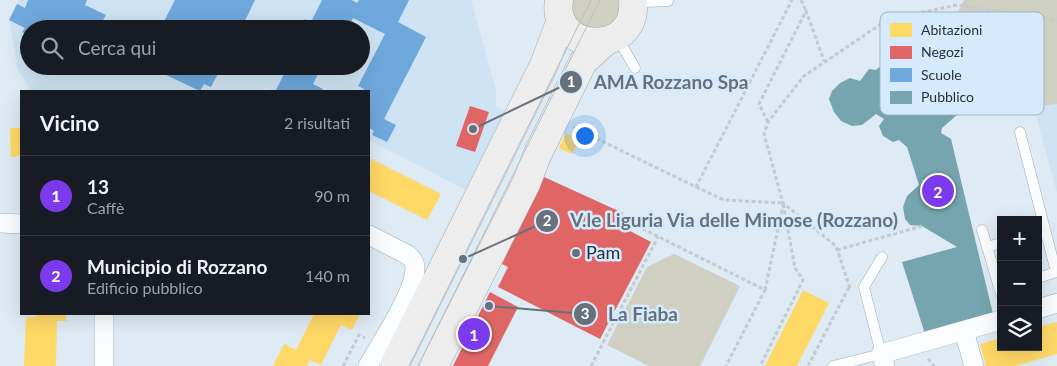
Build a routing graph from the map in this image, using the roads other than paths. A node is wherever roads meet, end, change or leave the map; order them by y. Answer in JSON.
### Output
{"nodes":[{"id":1,"x":668,"y":1,"type":"edge"},
{"id":2,"x":633,"y":3,"type":"edge"},
{"id":3,"x":557,"y":9,"type":"edge"},
{"id":4,"x":611,"y":39,"type":"junction"},
{"id":5,"x":635,"y":68,"type":"dead end"},
{"id":6,"x":1020,"y":132,"type":"dead end"},
{"id":7,"x":1038,"y":216,"type":"edge"},
{"id":8,"x":0,"y":224,"type":"edge"},
{"id":9,"x":20,"y":224,"type":"edge"},
{"id":10,"x":982,"y":230,"type":"dead end"},
{"id":11,"x":1042,"y":232,"type":"edge"},
{"id":12,"x":370,"y":236,"type":"edge"},
{"id":13,"x":997,"y":245,"type":"edge"},
{"id":14,"x":987,"y":247,"type":"junction"},
{"id":15,"x":882,"y":257,"type":"dead end"},
{"id":16,"x":1042,"y":277,"type":"edge"},
{"id":17,"x":997,"y":281,"type":"edge"},
{"id":18,"x":1057,"y":304,"type":"edge"},
{"id":19,"x":1042,"y":308,"type":"edge"},
{"id":20,"x":104,"y":315,"type":"edge"},
{"id":21,"x":997,"y":321,"type":"edge"},
{"id":22,"x":964,"y":331,"type":"junction"},
{"id":23,"x":883,"y":360,"type":"edge"},
{"id":24,"x":104,"y":366,"type":"edge"},
{"id":25,"x":368,"y":366,"type":"edge"},
{"id":26,"x":394,"y":366,"type":"edge"},
{"id":27,"x":434,"y":366,"type":"edge"},
{"id":28,"x":833,"y":366,"type":"edge"},
{"id":29,"x":974,"y":366,"type":"edge"}],
"edges":[{"from":1,"to":2,"type":"lane"},
{"from":2,"to":4,"type":"main road"},
{"from":3,"to":4,"type":"main road"},
{"from":3,"to":26,"type":"main road"},
{"from":4,"to":5,"type":"lane"},
{"from":4,"to":27,"type":"main road"},
{"from":6,"to":7,"type":"lane"},
{"from":8,"to":9,"type":"street"},
{"from":10,"to":14,"type":"lane"},
{"from":11,"to":16,"type":"lane"},
{"from":12,"to":25,"type":"street"},
{"from":13,"to":14,"type":"lane"},
{"from":14,"to":17,"type":"lane"},
{"from":15,"to":23,"type":"lane"},
{"from":18,"to":19,"type":"street"},
{"from":20,"to":24,"type":"street"},
{"from":21,"to":22,"type":"street"},
{"from":22,"to":23,"type":"street"},
{"from":22,"to":29,"type":"street"},
{"from":23,"to":28,"type":"lane"}]}
